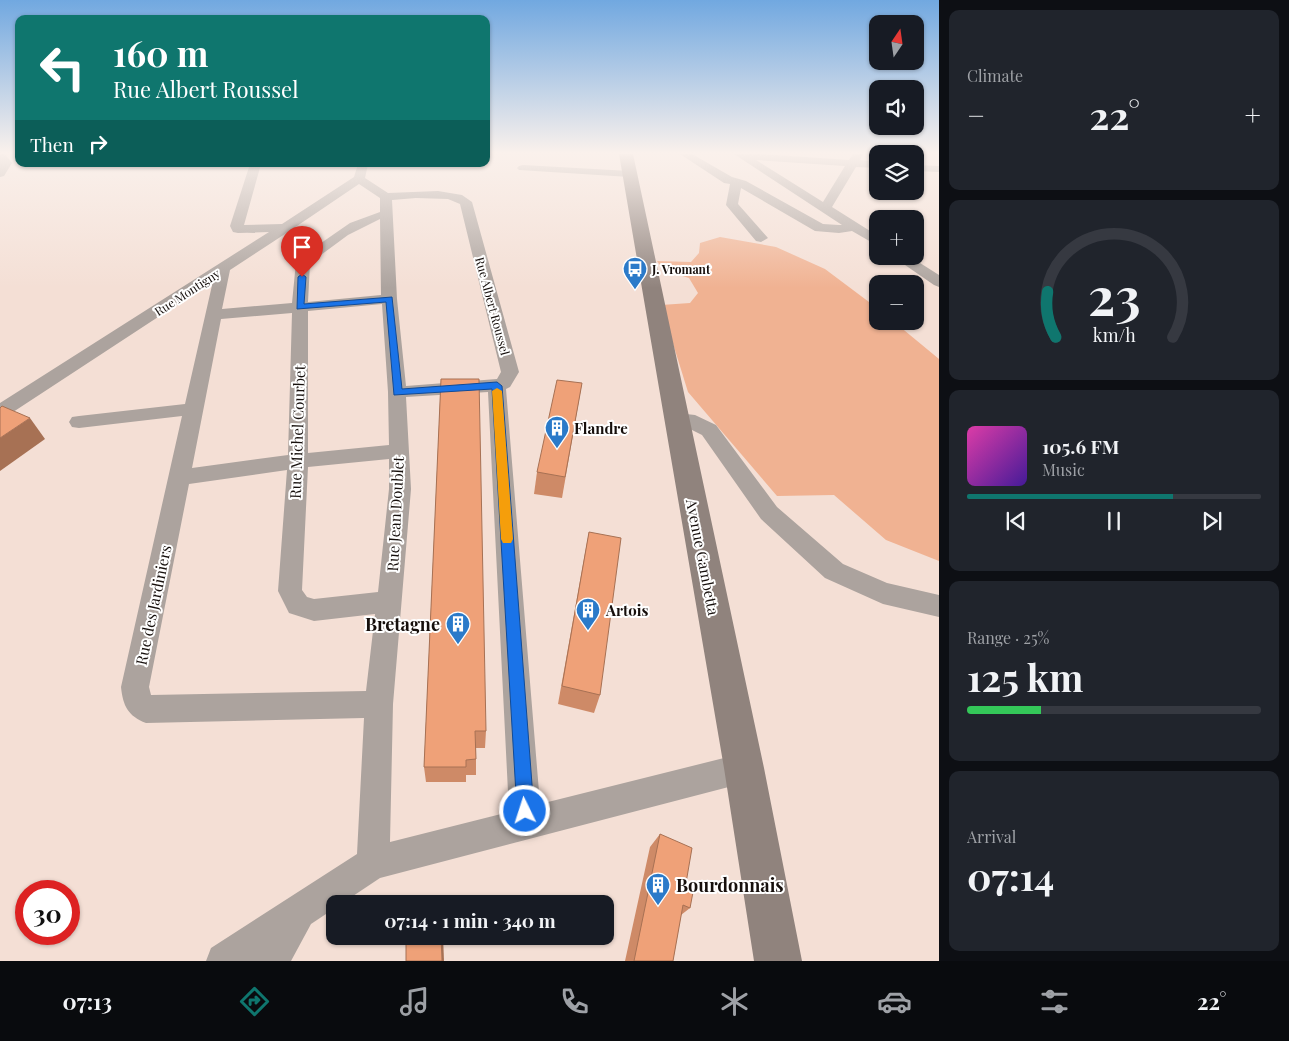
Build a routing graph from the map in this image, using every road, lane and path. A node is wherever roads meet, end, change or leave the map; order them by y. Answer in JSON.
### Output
{"nodes":[{"id":1,"x":245,"y":199,"type":"edge"},
{"id":2,"x":325,"y":199,"type":"edge"},
{"id":3,"x":382,"y":199,"type":"edge"},
{"id":4,"x":419,"y":199,"type":"edge"},
{"id":5,"x":461,"y":199,"type":"edge"},
{"id":6,"x":635,"y":199,"type":"edge"},
{"id":7,"x":733,"y":199,"type":"edge"},
{"id":8,"x":768,"y":199,"type":"edge"},
{"id":9,"x":810,"y":199,"type":"edge"},
{"id":10,"x":831,"y":199,"type":"edge"},
{"id":11,"x":387,"y":205,"type":"junction"},
{"id":12,"x":825,"y":208,"type":"junction"},
{"id":13,"x":853,"y":227,"type":"junction"},
{"id":14,"x":288,"y":228,"type":"junction"},
{"id":15,"x":869,"y":237,"type":"edge"},
{"id":16,"x":762,"y":238,"type":"dead end"},
{"id":17,"x":913,"y":265,"type":"edge"},
{"id":18,"x":223,"y":269,"type":"junction"},
{"id":19,"x":939,"y":282,"type":"edge"},
{"id":20,"x":390,"y":299,"type":"junction"},
{"id":21,"x":300,"y":307,"type":"junction"},
{"id":22,"x":213,"y":315,"type":"junction"},
{"id":23,"x":497,"y":386,"type":"junction"},
{"id":24,"x":397,"y":392,"type":"junction"},
{"id":25,"x":193,"y":409,"type":"junction"},
{"id":26,"x":0,"y":412,"type":"edge"},
{"id":27,"x":677,"y":419,"type":"junction"},
{"id":28,"x":79,"y":422,"type":"dead end"},
{"id":29,"x":399,"y":451,"type":"junction"},
{"id":30,"x":298,"y":462,"type":"junction"},
{"id":31,"x":180,"y":477,"type":"junction"},
{"id":32,"x":390,"y":601,"type":"junction"},
{"id":33,"x":939,"y":606,"type":"edge"},
{"id":34,"x":379,"y":704,"type":"junction"},
{"id":35,"x":744,"y":768,"type":"junction"},
{"id":36,"x":526,"y":825,"type":"junction"},
{"id":37,"x":372,"y":863,"type":"junction"},
{"id":38,"x":299,"y":912,"type":"junction"},
{"id":39,"x":224,"y":961,"type":"edge"},
{"id":40,"x":271,"y":961,"type":"edge"},
{"id":41,"x":778,"y":961,"type":"edge"}],
"edges":[{"from":1,"to":14,"type":"street"},
{"from":2,"to":14,"type":"street","name":"Rue Montigny"},
{"from":3,"to":11,"type":"street"},
{"from":4,"to":11,"type":"street","name":"Rue Albert Roussel"},
{"from":5,"to":23,"type":"street","name":"Rue Albert Roussel"},
{"from":6,"to":27,"type":"main road","name":"Avenue Gambetta"},
{"from":7,"to":16,"type":"street"},
{"from":8,"to":13,"type":"street"},
{"from":9,"to":12,"type":"street"},
{"from":10,"to":12,"type":"street"},
{"from":11,"to":20,"type":"street","name":"Rue Jean Doublet"},
{"from":11,"to":21,"type":"street","name":"Rue Michel Courbet"},
{"from":12,"to":13,"type":"street"},
{"from":13,"to":15,"type":"street"},
{"from":14,"to":18,"type":"street","name":"Rue Montigny"},
{"from":17,"to":19,"type":"street"},
{"from":18,"to":22,"type":"street","name":"Rue des Jardiniers"},
{"from":18,"to":26,"type":"street","name":"Rue Montigny"},
{"from":20,"to":21,"type":"street"},
{"from":20,"to":24,"type":"street","name":"Rue Jean Doublet"},
{"from":21,"to":22,"type":"street"},
{"from":21,"to":30,"type":"street","name":"Rue Michel Courbet"},
{"from":22,"to":25,"type":"street","name":"Rue des Jardiniers"},
{"from":23,"to":24,"type":"street"},
{"from":23,"to":36,"type":"street"},
{"from":24,"to":29,"type":"street","name":"Rue Jean Doublet"},
{"from":25,"to":28,"type":"street"},
{"from":25,"to":31,"type":"street","name":"Rue des Jardiniers"},
{"from":27,"to":33,"type":"street"},
{"from":27,"to":35,"type":"main road","name":"Avenue Gambetta"},
{"from":29,"to":30,"type":"street"},
{"from":29,"to":32,"type":"street","name":"Rue Jean Doublet"},
{"from":30,"to":31,"type":"street"},
{"from":30,"to":32,"type":"street","name":"Rue Michel Courbet"},
{"from":31,"to":34,"type":"street","name":"Rue des Jardiniers"},
{"from":32,"to":34,"type":"street","name":"Rue Jean Doublet"},
{"from":34,"to":37,"type":"street","name":"Rue Jean Doublet"},
{"from":35,"to":36,"type":"street"},
{"from":35,"to":41,"type":"main road","name":"Avenue Gambetta"},
{"from":36,"to":37,"type":"street"},
{"from":37,"to":38,"type":"street"},
{"from":38,"to":39,"type":"street"},
{"from":38,"to":40,"type":"street"}]}
